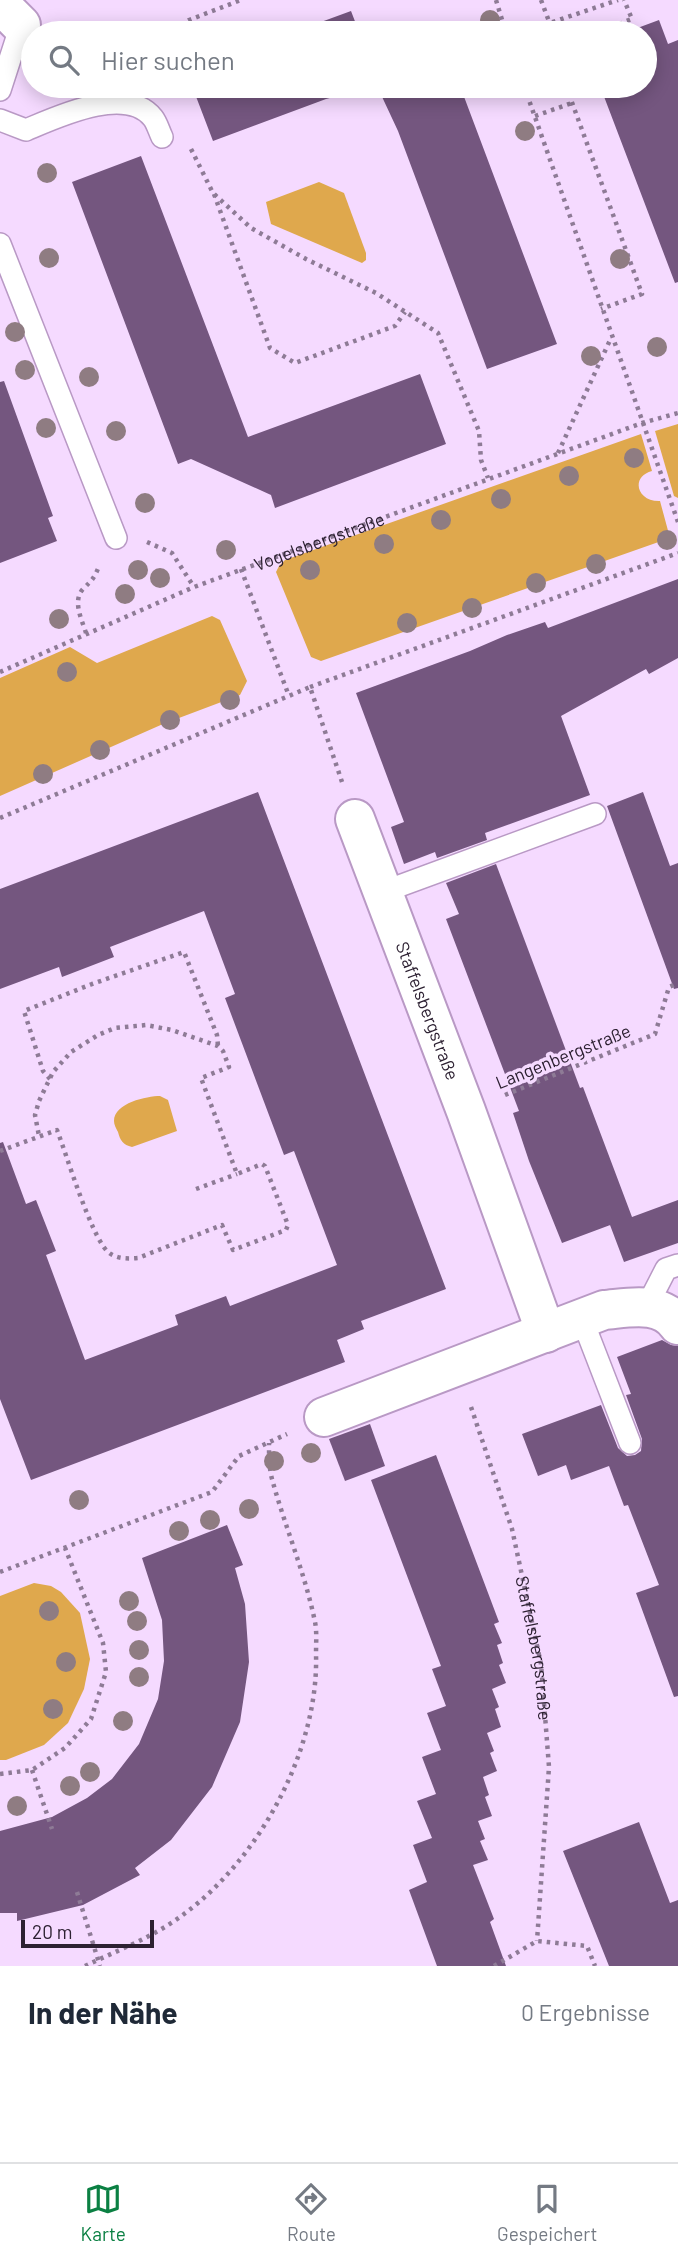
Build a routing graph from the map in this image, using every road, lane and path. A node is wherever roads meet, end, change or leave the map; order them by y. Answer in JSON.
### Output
{"nodes":[{"id":1,"x":241,"y":0,"type":"edge"},
{"id":2,"x":496,"y":0,"type":"edge"},
{"id":3,"x":541,"y":0,"type":"edge"},
{"id":4,"x":618,"y":0,"type":"edge"},
{"id":5,"x":624,"y":0,"type":"edge"},
{"id":6,"x":7,"y":21,"type":"edge"},
{"id":7,"x":187,"y":21,"type":"edge"},
{"id":8,"x":502,"y":21,"type":"edge"},
{"id":9,"x":549,"y":21,"type":"edge"},
{"id":10,"x":556,"y":21,"type":"edge"},
{"id":11,"x":627,"y":21,"type":"edge"},
{"id":12,"x":0,"y":90,"type":"edge"},
{"id":13,"x":528,"y":98,"type":"edge"},
{"id":14,"x":570,"y":98,"type":"edge"},
{"id":15,"x":572,"y":103,"type":"junction"},
{"id":16,"x":535,"y":116,"type":"junction"},
{"id":17,"x":0,"y":120,"type":"edge"},
{"id":18,"x":162,"y":137,"type":"dead end"},
{"id":19,"x":182,"y":146,"type":"dead end"},
{"id":20,"x":213,"y":193,"type":"junction"},
{"id":21,"x":0,"y":244,"type":"edge"},
{"id":22,"x":601,"y":309,"type":"junction"},
{"id":23,"x":405,"y":312,"type":"junction"},
{"id":24,"x":611,"y":338,"type":"junction"},
{"id":25,"x":678,"y":413,"type":"edge"},
{"id":26,"x":642,"y":423,"type":"junction"},
{"id":27,"x":558,"y":453,"type":"junction"},
{"id":28,"x":488,"y":478,"type":"junction"},
{"id":29,"x":678,"y":522,"type":"edge"},
{"id":30,"x":116,"y":538,"type":"junction"},
{"id":31,"x":678,"y":553,"type":"edge"},
{"id":32,"x":241,"y":569,"type":"junction"},
{"id":33,"x":194,"y":587,"type":"junction"},
{"id":34,"x":86,"y":634,"type":"junction"},
{"id":35,"x":0,"y":672,"type":"edge"},
{"id":36,"x":310,"y":687,"type":"junction"},
{"id":37,"x":289,"y":696,"type":"junction"},
{"id":38,"x":595,"y":814,"type":"dead end"},
{"id":39,"x":0,"y":818,"type":"edge"},
{"id":40,"x":355,"y":819,"type":"joint"},
{"id":41,"x":383,"y":892,"type":"junction"},
{"id":42,"x":678,"y":983,"type":"edge"},
{"id":43,"x":218,"y":1046,"type":"junction"},
{"id":44,"x":50,"y":1079,"type":"junction"},
{"id":45,"x":466,"y":1111,"type":"junction"},
{"id":46,"x":39,"y":1136,"type":"junction"},
{"id":47,"x":0,"y":1151,"type":"edge"},
{"id":48,"x":237,"y":1174,"type":"junction"},
{"id":49,"x":196,"y":1189,"type":"dead end"},
{"id":50,"x":678,"y":1265,"type":"edge"},
{"id":51,"x":663,"y":1315,"type":"edge"},
{"id":52,"x":582,"y":1319,"type":"junction"},
{"id":53,"x":545,"y":1333,"type":"junction"},
{"id":54,"x":457,"y":1366,"type":"junction"},
{"id":55,"x":324,"y":1417,"type":"joint"},
{"id":56,"x":268,"y":1443,"type":"junction"},
{"id":57,"x":630,"y":1443,"type":"dead end"},
{"id":58,"x":65,"y":1548,"type":"junction"},
{"id":59,"x":0,"y":1572,"type":"edge"},
{"id":60,"x":32,"y":1770,"type":"junction"},
{"id":61,"x":0,"y":1774,"type":"edge"},
{"id":62,"x":52,"y":1829,"type":"dead end"},
{"id":63,"x":77,"y":1892,"type":"dead end"},
{"id":64,"x":537,"y":1941,"type":"junction"},
{"id":65,"x":99,"y":1963,"type":"edge"},
{"id":66,"x":85,"y":1966,"type":"edge"},
{"id":67,"x":494,"y":1966,"type":"edge"},
{"id":68,"x":595,"y":1966,"type":"edge"}],
"edges":[{"from":1,"to":7,"type":"path"},
{"from":2,"to":8,"type":"path"},
{"from":3,"to":9,"type":"path"},
{"from":4,"to":10,"type":"path"},
{"from":5,"to":11,"type":"path"},
{"from":6,"to":12,"type":"lane"},
{"from":13,"to":16,"type":"path"},
{"from":14,"to":15,"type":"path"},
{"from":15,"to":16,"type":"path"},
{"from":15,"to":22,"type":"path"},
{"from":16,"to":22,"type":"path"},
{"from":17,"to":18,"type":"lane"},
{"from":19,"to":20,"type":"path"},
{"from":20,"to":23,"type":"path"},
{"from":20,"to":23,"type":"path"},
{"from":21,"to":30,"type":"lane"},
{"from":22,"to":24,"type":"path"},
{"from":23,"to":28,"type":"path"},
{"from":24,"to":26,"type":"path"},
{"from":24,"to":27,"type":"path"},
{"from":25,"to":26,"type":"path"},
{"from":26,"to":27,"type":"path","name":"Vogelsbergstraße"},
{"from":26,"to":29,"type":"path"},
{"from":27,"to":28,"type":"path","name":"Vogelsbergstraße"},
{"from":28,"to":32,"type":"path","name":"Vogelsbergstraße"},
{"from":30,"to":33,"type":"path"},
{"from":30,"to":34,"type":"path"},
{"from":31,"to":36,"type":"path"},
{"from":32,"to":33,"type":"path","name":"Vogelsbergstraße"},
{"from":32,"to":37,"type":"path"},
{"from":33,"to":34,"type":"path","name":"Vogelsbergstraße"},
{"from":34,"to":35,"type":"path","name":"Vogelsbergstraße"},
{"from":36,"to":37,"type":"path"},
{"from":36,"to":40,"type":"path"},
{"from":37,"to":39,"type":"path"},
{"from":38,"to":41,"type":"lane"},
{"from":40,"to":41,"type":"street","name":"Staffelsbergstraße"},
{"from":41,"to":45,"type":"street","name":"Staffelsbergstraße"},
{"from":42,"to":45,"type":"path","name":"Langenbergstraße"},
{"from":43,"to":44,"type":"path"},
{"from":43,"to":44,"type":"path"},
{"from":43,"to":48,"type":"path"},
{"from":44,"to":46,"type":"path"},
{"from":45,"to":53,"type":"street","name":"Staffelsbergstraße"},
{"from":46,"to":47,"type":"path"},
{"from":46,"to":48,"type":"path"},
{"from":48,"to":49,"type":"path"},
{"from":50,"to":51,"type":"lane"},
{"from":51,"to":52,"type":"street"},
{"from":52,"to":53,"type":"street"},
{"from":52,"to":57,"type":"lane"},
{"from":53,"to":54,"type":"street"},
{"from":54,"to":55,"type":"street"},
{"from":54,"to":64,"type":"path","name":"Staffelsbergstraße"},
{"from":55,"to":56,"type":"path"},
{"from":56,"to":58,"type":"path"},
{"from":56,"to":65,"type":"path"},
{"from":58,"to":59,"type":"path"},
{"from":58,"to":60,"type":"path"},
{"from":60,"to":61,"type":"path"},
{"from":60,"to":62,"type":"path"},
{"from":63,"to":65,"type":"path"},
{"from":64,"to":67,"type":"path"},
{"from":64,"to":68,"type":"path"},
{"from":65,"to":66,"type":"path"}]}
